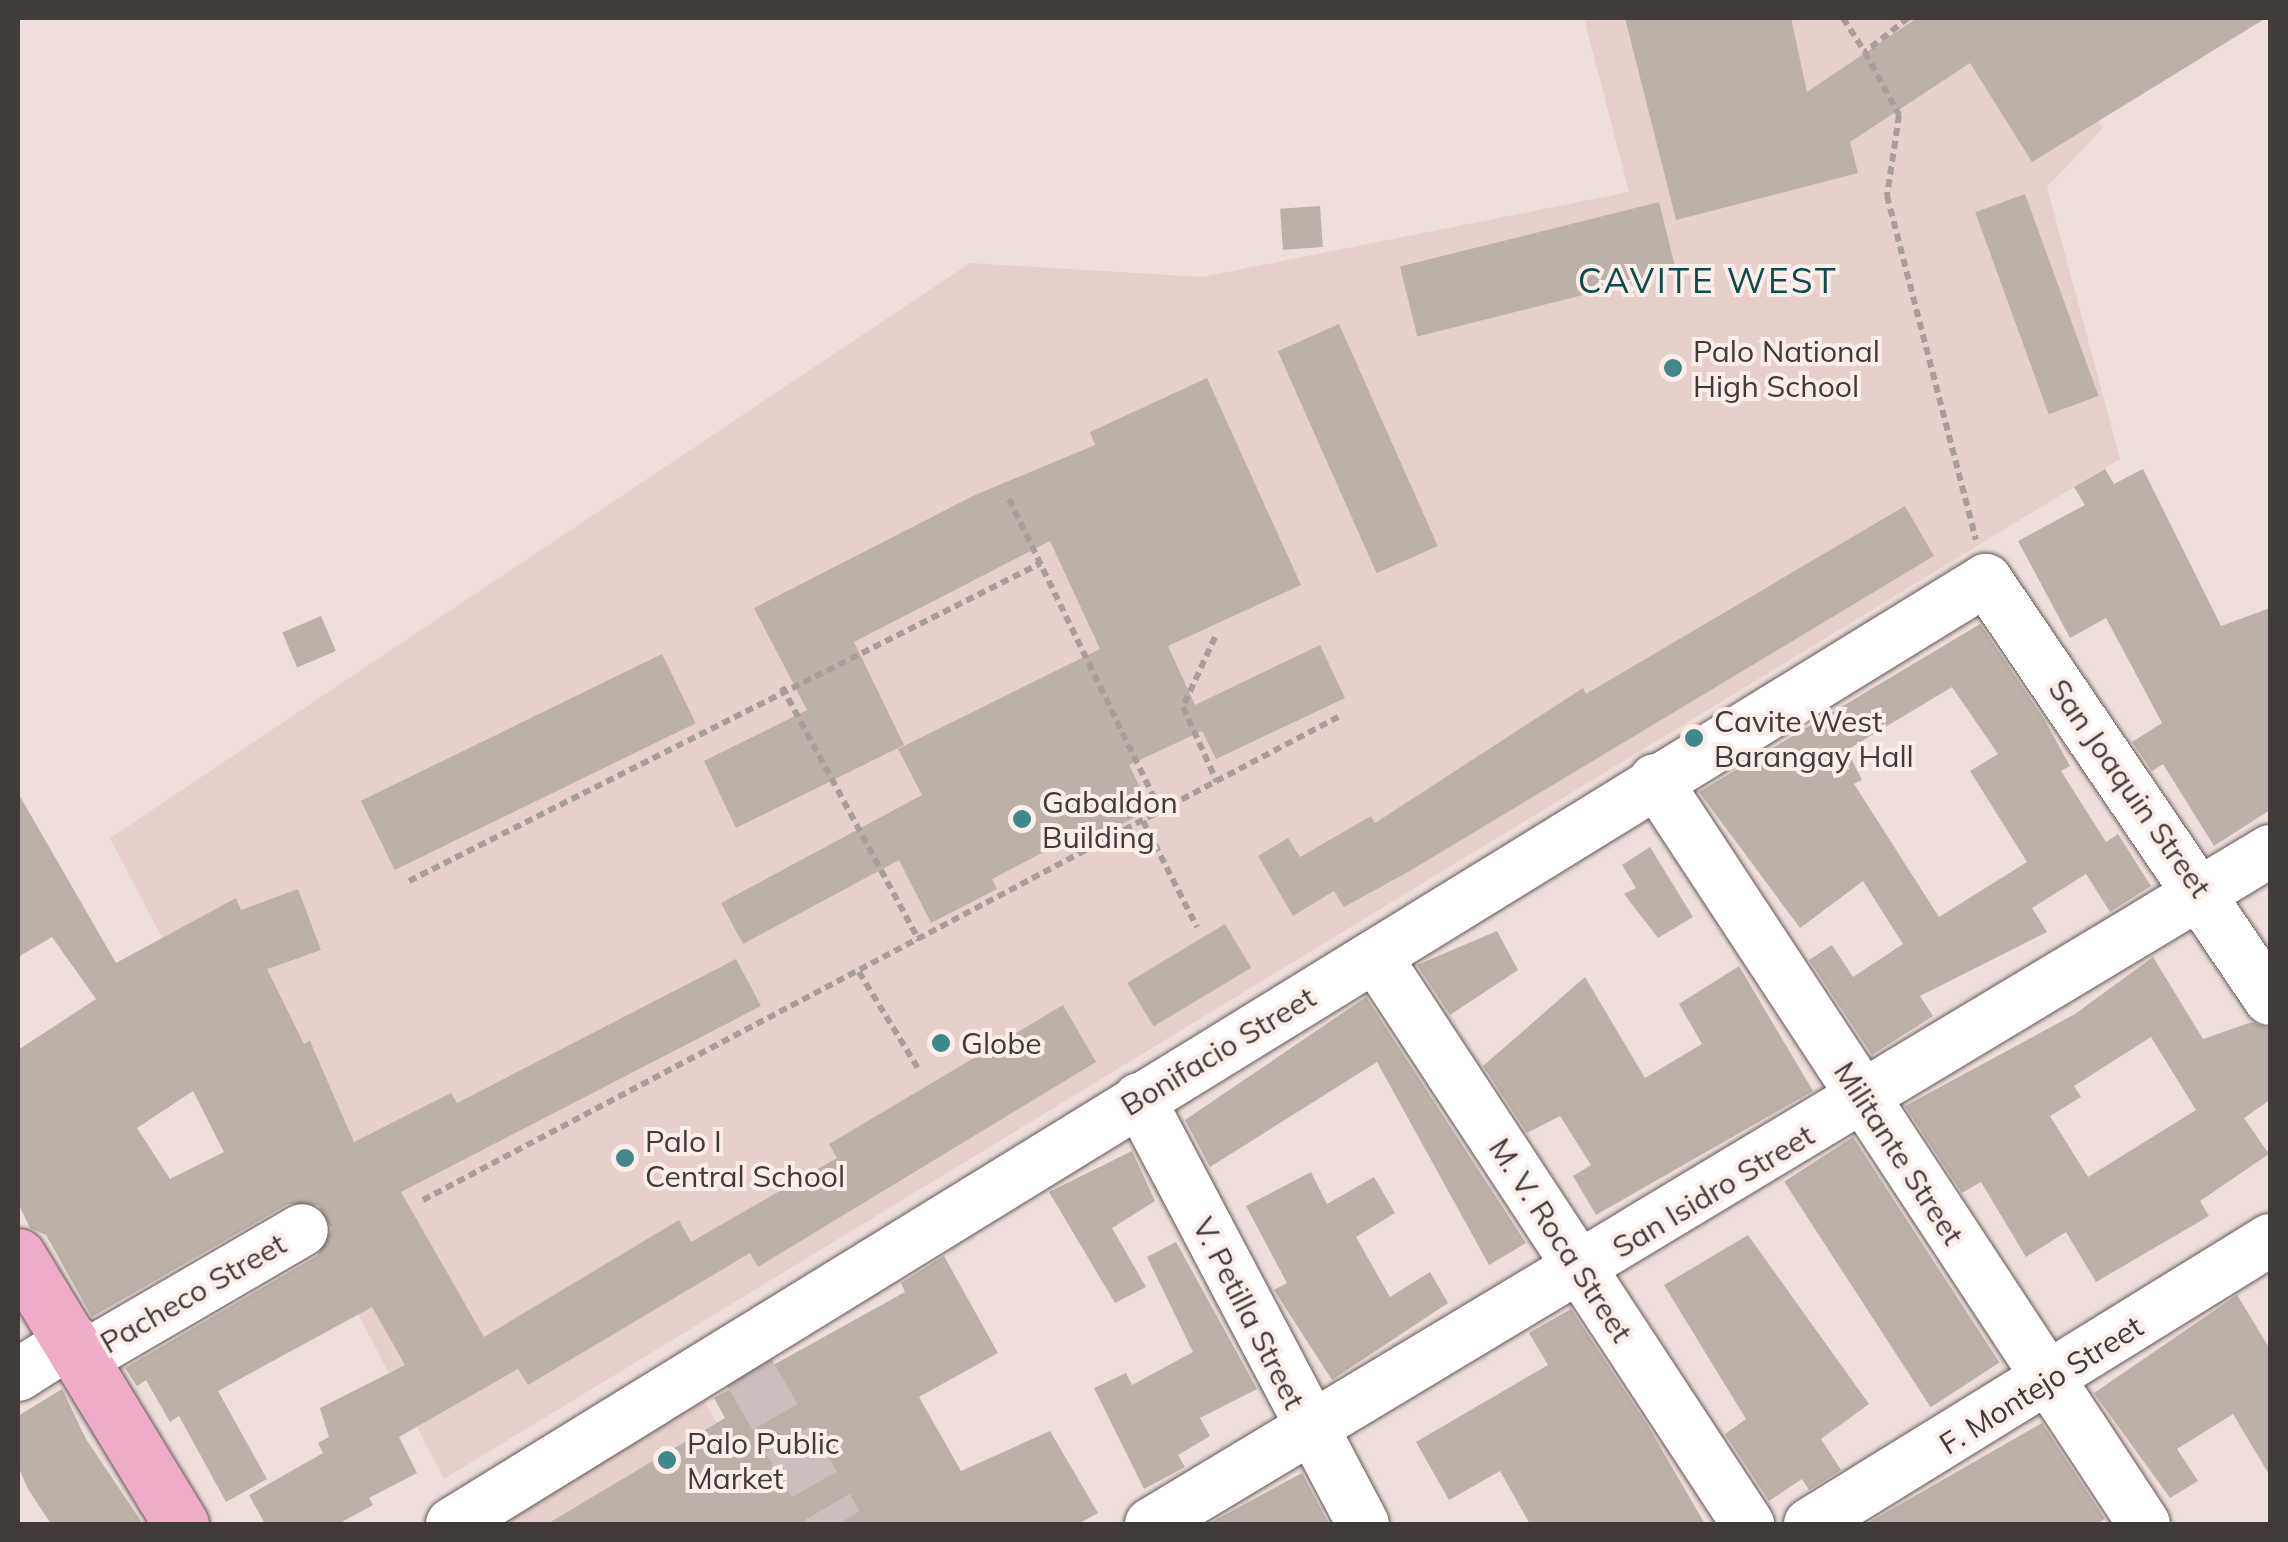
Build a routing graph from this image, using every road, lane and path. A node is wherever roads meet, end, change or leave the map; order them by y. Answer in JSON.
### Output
{"nodes":[{"id":1,"x":1908,"y":18,"type":"edge"},
{"id":2,"x":1846,"y":19,"type":"edge"},
{"id":3,"x":1865,"y":52,"type":"junction"},
{"id":4,"x":1009,"y":499,"type":"dead end"},
{"id":5,"x":1040,"y":563,"type":"junction"},
{"id":6,"x":1986,"y":580,"type":"junction"},
{"id":7,"x":1216,"y":637,"type":"dead end"},
{"id":8,"x":782,"y":688,"type":"junction"},
{"id":9,"x":1338,"y":717,"type":"dead end"},
{"id":10,"x":1654,"y":780,"type":"junction"},
{"id":11,"x":1217,"y":782,"type":"junction"},
{"id":12,"x":1161,"y":812,"type":"junction"},
{"id":13,"x":1143,"y":821,"type":"junction"},
{"id":14,"x":2270,"y":851,"type":"edge"},
{"id":15,"x":409,"y":881,"type":"dead end"},
{"id":16,"x":2202,"y":892,"type":"junction"},
{"id":17,"x":1197,"y":927,"type":"dead end"},
{"id":18,"x":920,"y":940,"type":"junction"},
{"id":19,"x":1375,"y":956,"type":"junction"},
{"id":20,"x":859,"y":972,"type":"junction"},
{"id":21,"x":2270,"y":1000,"type":"edge"},
{"id":22,"x":919,"y":1070,"type":"dead end"},
{"id":23,"x":1864,"y":1098,"type":"junction"},
{"id":24,"x":1139,"y":1100,"type":"junction"},
{"id":25,"x":424,"y":1200,"type":"dead end"},
{"id":26,"x":302,"y":1230,"type":"dead end"},
{"id":27,"x":2270,"y":1240,"type":"edge"},
{"id":28,"x":18,"y":1256,"type":"edge"},
{"id":29,"x":1581,"y":1270,"type":"junction"},
{"id":30,"x":78,"y":1349,"type":"junction"},
{"id":31,"x":18,"y":1375,"type":"edge"},
{"id":32,"x":2049,"y":1383,"type":"junction"},
{"id":33,"x":1309,"y":1429,"type":"junction"},
{"id":34,"x":182,"y":1524,"type":"edge"},
{"id":35,"x":452,"y":1524,"type":"edge"},
{"id":36,"x":1151,"y":1524,"type":"edge"},
{"id":37,"x":1362,"y":1524,"type":"edge"},
{"id":38,"x":1748,"y":1524,"type":"edge"},
{"id":39,"x":1810,"y":1524,"type":"edge"},
{"id":40,"x":2144,"y":1524,"type":"edge"}],
"edges":[{"from":1,"to":3,"type":"path"},
{"from":2,"to":3,"type":"path"},
{"from":3,"to":6,"type":"path"},
{"from":4,"to":5,"type":"path"},
{"from":5,"to":8,"type":"path"},
{"from":5,"to":12,"type":"path"},
{"from":6,"to":10,"type":"street","name":"Bonifacio Street"},
{"from":6,"to":16,"type":"street","name":"San Joaquin Street"},
{"from":7,"to":11,"type":"path"},
{"from":8,"to":15,"type":"path"},
{"from":8,"to":18,"type":"path"},
{"from":9,"to":11,"type":"path"},
{"from":10,"to":19,"type":"street","name":"Bonifacio Street"},
{"from":10,"to":23,"type":"street","name":"Militante Street"},
{"from":11,"to":12,"type":"path"},
{"from":12,"to":13,"type":"path"},
{"from":13,"to":17,"type":"path"},
{"from":13,"to":18,"type":"path"},
{"from":14,"to":16,"type":"street","name":"San Isidro Street"},
{"from":16,"to":21,"type":"street","name":"San Joaquin Street"},
{"from":16,"to":23,"type":"street","name":"San Isidro Street"},
{"from":18,"to":20,"type":"path"},
{"from":19,"to":24,"type":"street","name":"Bonifacio Street"},
{"from":19,"to":29,"type":"street","name":"M. V. Roca Street"},
{"from":20,"to":22,"type":"path"},
{"from":20,"to":25,"type":"path"},
{"from":23,"to":29,"type":"street","name":"San Isidro Street"},
{"from":23,"to":32,"type":"street","name":"Militante Street"},
{"from":24,"to":33,"type":"street","name":"V. Petilla Street"},
{"from":24,"to":35,"type":"street","name":"Bonifacio Street"},
{"from":26,"to":30,"type":"street","name":"Pacheco Street"},
{"from":27,"to":32,"type":"street","name":"F. Montejo Street"},
{"from":28,"to":30,"type":"main road"},
{"from":29,"to":33,"type":"street","name":"San Isidro Street"},
{"from":29,"to":38,"type":"street","name":"M. V. Roca Street"},
{"from":30,"to":31,"type":"street","name":"Pacheco Street"},
{"from":30,"to":34,"type":"main road"},
{"from":32,"to":39,"type":"street","name":"F. Montejo Street"},
{"from":32,"to":40,"type":"street","name":"Militante Street"},
{"from":33,"to":36,"type":"street","name":"San Isidro Street"},
{"from":33,"to":37,"type":"street","name":"V. Petilla Street"}]}
